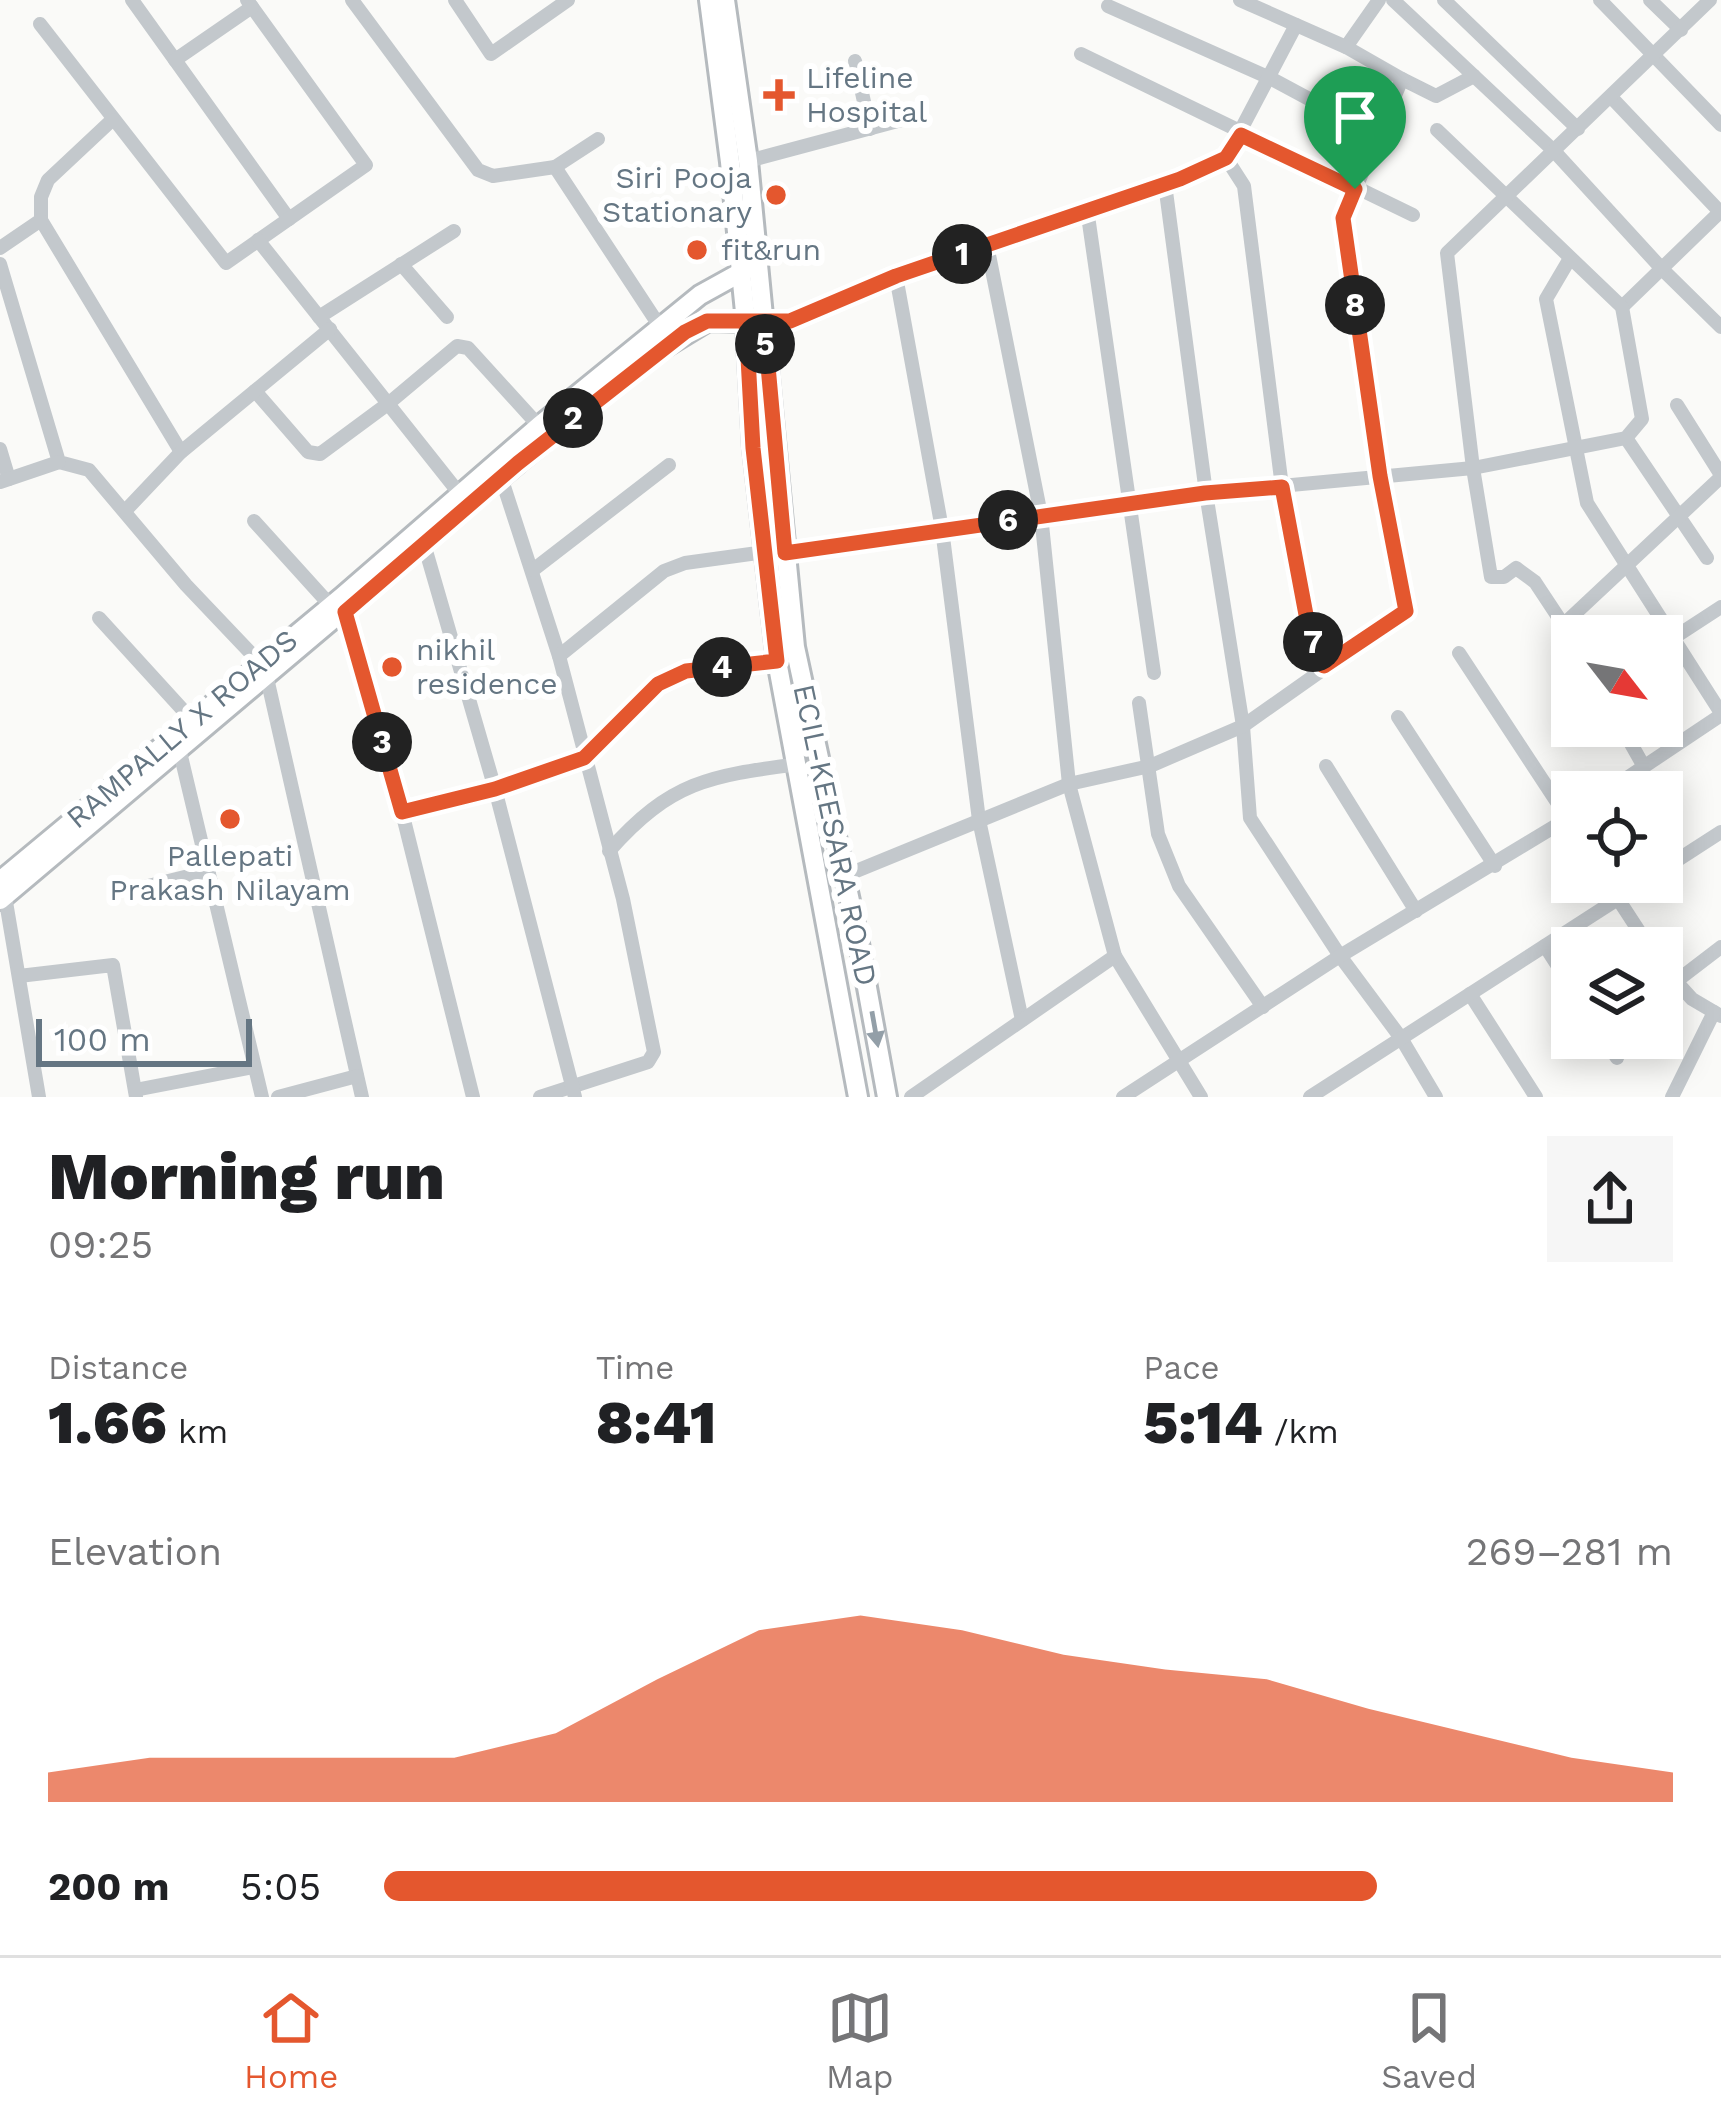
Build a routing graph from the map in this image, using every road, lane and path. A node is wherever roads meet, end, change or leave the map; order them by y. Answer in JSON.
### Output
{"nodes":[{"id":1,"x":132,"y":0,"type":"edge"},
{"id":2,"x":352,"y":0,"type":"edge"},
{"id":3,"x":454,"y":0,"type":"edge"},
{"id":4,"x":567,"y":0,"type":"edge"},
{"id":5,"x":709,"y":0,"type":"edge"},
{"id":6,"x":725,"y":0,"type":"edge"},
{"id":7,"x":1141,"y":0,"type":"edge"},
{"id":8,"x":1240,"y":0,"type":"edge"},
{"id":9,"x":1379,"y":0,"type":"edge"},
{"id":10,"x":1393,"y":0,"type":"edge"},
{"id":11,"x":1444,"y":0,"type":"edge"},
{"id":12,"x":1600,"y":0,"type":"edge"},
{"id":13,"x":1650,"y":0,"type":"edge"},
{"id":14,"x":1712,"y":0,"type":"edge"},
{"id":15,"x":250,"y":4,"type":"edge"},
{"id":16,"x":1108,"y":6,"type":"dead end"},
{"id":17,"x":1721,"y":7,"type":"edge"},
{"id":18,"x":1130,"y":16,"type":"junction"},
{"id":19,"x":40,"y":24,"type":"dead end"},
{"id":20,"x":1296,"y":25,"type":"junction"},
{"id":21,"x":1681,"y":30,"type":"junction"},
{"id":22,"x":1346,"y":47,"type":"junction"},
{"id":23,"x":1082,"y":54,"type":"dead end"},
{"id":24,"x":1655,"y":56,"type":"junction"},
{"id":25,"x":175,"y":60,"type":"junction"},
{"id":26,"x":855,"y":61,"type":"dead end"},
{"id":27,"x":1474,"y":76,"type":"junction"},
{"id":28,"x":1270,"y":78,"type":"junction"},
{"id":29,"x":1402,"y":79,"type":"junction"},
{"id":30,"x":1611,"y":97,"type":"junction"},
{"id":31,"x":909,"y":118,"type":"dead end"},
{"id":32,"x":112,"y":120,"type":"junction"},
{"id":33,"x":1721,"y":125,"type":"edge"},
{"id":34,"x":1578,"y":128,"type":"junction"},
{"id":35,"x":870,"y":129,"type":"junction"},
{"id":36,"x":1437,"y":130,"type":"dead end"},
{"id":37,"x":1241,"y":135,"type":"junction"},
{"id":38,"x":1378,"y":136,"type":"junction"},
{"id":39,"x":598,"y":139,"type":"dead end"},
{"id":40,"x":1554,"y":151,"type":"junction"},
{"id":41,"x":1226,"y":158,"type":"junction"},
{"id":42,"x":748,"y":161,"type":"junction"},
{"id":43,"x":555,"y":167,"type":"junction"},
{"id":44,"x":1165,"y":184,"type":"junction"},
{"id":45,"x":1355,"y":189,"type":"junction"},
{"id":46,"x":1505,"y":196,"type":"junction"},
{"id":47,"x":1087,"y":209,"type":"junction"},
{"id":48,"x":1721,"y":212,"type":"edge"},
{"id":49,"x":1413,"y":215,"type":"dead end"},
{"id":50,"x":289,"y":219,"type":"junction"},
{"id":51,"x":41,"y":220,"type":"junction"},
{"id":52,"x":454,"y":232,"type":"dead end"},
{"id":53,"x":258,"y":240,"type":"junction"},
{"id":54,"x":987,"y":245,"type":"junction"},
{"id":55,"x":0,"y":248,"type":"edge"},
{"id":56,"x":1569,"y":260,"type":"junction"},
{"id":57,"x":0,"y":264,"type":"edge"},
{"id":58,"x":401,"y":264,"type":"junction"},
{"id":59,"x":749,"y":268,"type":"junction"},
{"id":60,"x":1663,"y":270,"type":"junction"},
{"id":61,"x":896,"y":276,"type":"junction"},
{"id":62,"x":1622,"y":307,"type":"junction"},
{"id":63,"x":447,"y":317,"type":"dead end"},
{"id":64,"x":755,"y":322,"type":"junction"},
{"id":65,"x":324,"y":323,"type":"junction"},
{"id":66,"x":1721,"y":327,"type":"edge"},
{"id":67,"x":665,"y":335,"type":"junction"},
{"id":68,"x":255,"y":391,"type":"junction"},
{"id":69,"x":389,"y":404,"type":"junction"},
{"id":70,"x":1677,"y":405,"type":"dead end"},
{"id":71,"x":539,"y":426,"type":"junction"},
{"id":72,"x":1627,"y":438,"type":"junction"},
{"id":73,"x":1575,"y":446,"type":"junction"},
{"id":74,"x":0,"y":449,"type":"edge"},
{"id":75,"x":181,"y":452,"type":"junction"},
{"id":76,"x":59,"y":463,"type":"junction"},
{"id":77,"x":668,"y":465,"type":"dead end"},
{"id":78,"x":1473,"y":468,"type":"junction"},
{"id":79,"x":1380,"y":476,"type":"junction"},
{"id":80,"x":1721,"y":476,"type":"edge"},
{"id":81,"x":501,"y":477,"type":"junction"},
{"id":82,"x":5,"y":481,"type":"edge"},
{"id":83,"x":1282,"y":487,"type":"junction"},
{"id":84,"x":459,"y":493,"type":"junction"},
{"id":85,"x":1205,"y":493,"type":"junction"},
{"id":86,"x":1129,"y":503,"type":"junction"},
{"id":87,"x":126,"y":509,"type":"junction"},
{"id":88,"x":1041,"y":515,"type":"junction"},
{"id":89,"x":1681,"y":517,"type":"junction"},
{"id":90,"x":254,"y":520,"type":"dead end"},
{"id":91,"x":942,"y":530,"type":"junction"},
{"id":92,"x":424,"y":544,"type":"junction"},
{"id":93,"x":764,"y":552,"type":"junction"},
{"id":94,"x":785,"y":553,"type":"junction"},
{"id":95,"x":1707,"y":559,"type":"dead end"},
{"id":96,"x":1627,"y":565,"type":"junction"},
{"id":97,"x":533,"y":570,"type":"junction"},
{"id":98,"x":1721,"y":607,"type":"edge"},
{"id":99,"x":338,"y":609,"type":"junction"},
{"id":100,"x":1557,"y":615,"type":"edge"},
{"id":101,"x":1582,"y":615,"type":"edge"},
{"id":102,"x":1660,"y":615,"type":"edge"},
{"id":103,"x":99,"y":618,"type":"dead end"},
{"id":104,"x":1683,"y":632,"type":"edge"},
{"id":105,"x":1683,"y":650,"type":"edge"},
{"id":106,"x":1460,"y":653,"type":"dead end"},
{"id":107,"x":560,"y":656,"type":"junction"},
{"id":108,"x":777,"y":661,"type":"junction"},
{"id":109,"x":1324,"y":666,"type":"junction"},
{"id":110,"x":264,"y":671,"type":"junction"},
{"id":111,"x":1154,"y":673,"type":"dead end"},
{"id":112,"x":1139,"y":703,"type":"dead end"},
{"id":113,"x":1721,"y":714,"type":"edge"},
{"id":114,"x":1398,"y":717,"type":"dead end"},
{"id":115,"x":192,"y":720,"type":"junction"},
{"id":116,"x":1244,"y":726,"type":"junction"},
{"id":117,"x":1633,"y":747,"type":"edge"},
{"id":118,"x":180,"y":752,"type":"junction"},
{"id":119,"x":584,"y":758,"type":"junction"},
{"id":120,"x":797,"y":764,"type":"junction"},
{"id":121,"x":1643,"y":765,"type":"junction"},
{"id":122,"x":1150,"y":766,"type":"junction"},
{"id":123,"x":1326,"y":766,"type":"dead end"},
{"id":124,"x":1635,"y":771,"type":"edge"},
{"id":125,"x":1069,"y":784,"type":"junction"},
{"id":126,"x":495,"y":789,"type":"junction"},
{"id":127,"x":1551,"y":790,"type":"edge"},
{"id":128,"x":402,"y":812,"type":"junction"},
{"id":129,"x":979,"y":820,"type":"junction"},
{"id":130,"x":1551,"y":832,"type":"edge"},
{"id":131,"x":1721,"y":832,"type":"edge"},
{"id":132,"x":610,"y":850,"type":"junction"},
{"id":133,"x":1683,"y":856,"type":"edge"},
{"id":134,"x":1495,"y":866,"type":"junction"},
{"id":135,"x":209,"y":871,"type":"junction"},
{"id":136,"x":844,"y":876,"type":"junction"},
{"id":137,"x":145,"y":887,"type":"dead end"},
{"id":138,"x":2,"y":893,"type":"edge"},
{"id":139,"x":1611,"y":903,"type":"edge"},
{"id":140,"x":1416,"y":911,"type":"junction"},
{"id":141,"x":1545,"y":946,"type":"junction"},
{"id":142,"x":1721,"y":947,"type":"edge"},
{"id":143,"x":1551,"y":955,"type":"edge"},
{"id":144,"x":1115,"y":956,"type":"junction"},
{"id":145,"x":1340,"y":956,"type":"junction"},
{"id":146,"x":19,"y":976,"type":"junction"},
{"id":147,"x":1683,"y":976,"type":"edge"},
{"id":148,"x":1683,"y":989,"type":"edge"},
{"id":149,"x":1470,"y":994,"type":"junction"},
{"id":150,"x":1263,"y":1007,"type":"junction"},
{"id":151,"x":1718,"y":1014,"type":"edge"},
{"id":152,"x":1022,"y":1020,"type":"junction"},
{"id":153,"x":1401,"y":1038,"type":"junction"},
{"id":154,"x":1179,"y":1063,"type":"junction"},
{"id":155,"x":254,"y":1067,"type":"junction"},
{"id":156,"x":357,"y":1076,"type":"junction"},
{"id":157,"x":574,"y":1092,"type":"edge"},
{"id":158,"x":135,"y":1094,"type":"edge"},
{"id":159,"x":39,"y":1097,"type":"edge"},
{"id":160,"x":262,"y":1097,"type":"edge"},
{"id":161,"x":278,"y":1097,"type":"edge"},
{"id":162,"x":362,"y":1097,"type":"edge"},
{"id":163,"x":473,"y":1097,"type":"edge"},
{"id":164,"x":540,"y":1097,"type":"edge"},
{"id":165,"x":858,"y":1097,"type":"edge"},
{"id":166,"x":887,"y":1097,"type":"edge"},
{"id":167,"x":910,"y":1097,"type":"edge"},
{"id":168,"x":1123,"y":1097,"type":"edge"},
{"id":169,"x":1202,"y":1097,"type":"edge"},
{"id":170,"x":1312,"y":1097,"type":"edge"},
{"id":171,"x":1436,"y":1097,"type":"edge"},
{"id":172,"x":1536,"y":1097,"type":"edge"},
{"id":173,"x":1672,"y":1097,"type":"edge"}],
"edges":[{"from":1,"to":25,"type":"street"},
{"from":2,"to":43,"type":"street"},
{"from":3,"to":4,"type":"street"},
{"from":5,"to":59,"type":"main road","name":"ECIL-KEESARA ROAD"},
{"from":6,"to":42,"type":"main road","name":"ECIL-KEESARA ROAD"},
{"from":7,"to":18,"type":"street"},
{"from":8,"to":20,"type":"street"},
{"from":9,"to":22,"type":"street"},
{"from":10,"to":27,"type":"street"},
{"from":11,"to":34,"type":"street"},
{"from":12,"to":24,"type":"street"},
{"from":13,"to":21,"type":"street"},
{"from":14,"to":17,"type":"street"},
{"from":14,"to":21,"type":"street"},
{"from":15,"to":25,"type":"street"},
{"from":15,"to":50,"type":"street"},
{"from":16,"to":18,"type":"street"},
{"from":18,"to":28,"type":"street"},
{"from":19,"to":32,"type":"street"},
{"from":20,"to":22,"type":"street"},
{"from":20,"to":28,"type":"street"},
{"from":21,"to":24,"type":"street"},
{"from":22,"to":29,"type":"street"},
{"from":23,"to":37,"type":"street"},
{"from":24,"to":30,"type":"street"},
{"from":24,"to":33,"type":"street"},
{"from":25,"to":50,"type":"street"},
{"from":26,"to":35,"type":"street"},
{"from":27,"to":29,"type":"street"},
{"from":27,"to":40,"type":"street"},
{"from":28,"to":37,"type":"street"},
{"from":28,"to":38,"type":"street"},
{"from":29,"to":38,"type":"street"},
{"from":30,"to":34,"type":"street"},
{"from":30,"to":48,"type":"street"},
{"from":31,"to":35,"type":"street"},
{"from":32,"to":51,"type":"street"},
{"from":32,"to":53,"type":"street"},
{"from":34,"to":40,"type":"street"},
{"from":35,"to":42,"type":"street"},
{"from":36,"to":46,"type":"street"},
{"from":37,"to":41,"type":"street"},
{"from":37,"to":45,"type":"street"},
{"from":38,"to":45,"type":"street"},
{"from":39,"to":43,"type":"street"},
{"from":40,"to":46,"type":"street"},
{"from":40,"to":60,"type":"street"},
{"from":41,"to":44,"type":"street"},
{"from":41,"to":83,"type":"street"},
{"from":42,"to":59,"type":"main road","name":"ECIL-KEESARA ROAD"},
{"from":43,"to":67,"type":"street"},
{"from":44,"to":47,"type":"street"},
{"from":44,"to":85,"type":"street"},
{"from":45,"to":49,"type":"street"},
{"from":45,"to":79,"type":"street"},
{"from":46,"to":56,"type":"street"},
{"from":46,"to":78,"type":"street"},
{"from":47,"to":54,"type":"street"},
{"from":47,"to":86,"type":"street"},
{"from":48,"to":60,"type":"street"},
{"from":50,"to":53,"type":"street"},
{"from":51,"to":55,"type":"street"},
{"from":51,"to":75,"type":"street"},
{"from":52,"to":58,"type":"street"},
{"from":53,"to":65,"type":"street"},
{"from":54,"to":61,"type":"street"},
{"from":54,"to":88,"type":"street"},
{"from":56,"to":62,"type":"street"},
{"from":56,"to":73,"type":"street"},
{"from":57,"to":76,"type":"street"},
{"from":58,"to":63,"type":"street"},
{"from":58,"to":65,"type":"street"},
{"from":59,"to":64,"type":"main road","name":"ECIL-KEESARA ROAD"},
{"from":59,"to":67,"type":"main road","name":"RAMPALLY X ROADS"},
{"from":60,"to":62,"type":"street"},
{"from":60,"to":66,"type":"street"},
{"from":61,"to":64,"type":"street"},
{"from":61,"to":91,"type":"street"},
{"from":62,"to":72,"type":"street"},
{"from":64,"to":67,"type":"main road","name":"RAMPALLY X ROADS"},
{"from":64,"to":93,"type":"main road","name":"ECIL-KEESARA ROAD"},
{"from":64,"to":94,"type":"main road","name":"ECIL-KEESARA ROAD"},
{"from":65,"to":68,"type":"street"},
{"from":65,"to":69,"type":"street"},
{"from":67,"to":71,"type":"main road","name":"RAMPALLY X ROADS"},
{"from":67,"to":81,"type":"main road","name":"RAMPALLY X ROADS"},
{"from":68,"to":69,"type":"street"},
{"from":68,"to":75,"type":"street"},
{"from":69,"to":71,"type":"street"},
{"from":69,"to":84,"type":"street"},
{"from":70,"to":80,"type":"street"},
{"from":71,"to":84,"type":"main road","name":"RAMPALLY X ROADS"},
{"from":72,"to":73,"type":"street"},
{"from":72,"to":89,"type":"street"},
{"from":73,"to":78,"type":"street"},
{"from":73,"to":96,"type":"street"},
{"from":74,"to":82,"type":"street"},
{"from":75,"to":87,"type":"street"},
{"from":76,"to":82,"type":"street"},
{"from":76,"to":87,"type":"street"},
{"from":77,"to":97,"type":"street"},
{"from":78,"to":79,"type":"street"},
{"from":78,"to":100,"type":"street"},
{"from":79,"to":83,"type":"street"},
{"from":79,"to":109,"type":"street"},
{"from":80,"to":89,"type":"street"},
{"from":81,"to":92,"type":"main road","name":"RAMPALLY X ROADS"},
{"from":81,"to":97,"type":"street"},
{"from":83,"to":85,"type":"street"},
{"from":83,"to":109,"type":"street"},
{"from":84,"to":99,"type":"main road","name":"RAMPALLY X ROADS"},
{"from":85,"to":86,"type":"street"},
{"from":85,"to":116,"type":"street"},
{"from":86,"to":88,"type":"street"},
{"from":86,"to":111,"type":"street"},
{"from":87,"to":110,"type":"street"},
{"from":88,"to":91,"type":"street"},
{"from":88,"to":125,"type":"street"},
{"from":89,"to":95,"type":"street"},
{"from":89,"to":96,"type":"street"},
{"from":90,"to":99,"type":"street"},
{"from":91,"to":94,"type":"street"},
{"from":91,"to":129,"type":"street"},
{"from":92,"to":99,"type":"main road","name":"RAMPALLY X ROADS"},
{"from":92,"to":126,"type":"street"},
{"from":93,"to":107,"type":"street"},
{"from":93,"to":108,"type":"main road","name":"ECIL-KEESARA ROAD"},
{"from":94,"to":136,"type":"main road","name":"ECIL-KEESARA ROAD"},
{"from":96,"to":101,"type":"street"},
{"from":96,"to":102,"type":"street"},
{"from":97,"to":107,"type":"street"},
{"from":98,"to":104,"type":"street"},
{"from":99,"to":110,"type":"main road","name":"RAMPALLY X ROADS"},
{"from":99,"to":128,"type":"street"},
{"from":103,"to":115,"type":"street"},
{"from":105,"to":113,"type":"street"},
{"from":106,"to":127,"type":"street"},
{"from":107,"to":119,"type":"street"},
{"from":108,"to":119,"type":"street"},
{"from":108,"to":120,"type":"main road","name":"ECIL-KEESARA ROAD"},
{"from":109,"to":116,"type":"street"},
{"from":110,"to":115,"type":"main road","name":"RAMPALLY X ROADS"},
{"from":110,"to":118,"type":"main road","name":"RAMPALLY X ROADS"},
{"from":110,"to":156,"type":"street"},
{"from":112,"to":122,"type":"street"},
{"from":113,"to":121,"type":"street"},
{"from":114,"to":134,"type":"street"},
{"from":115,"to":138,"type":"main road","name":"RAMPALLY X ROADS"},
{"from":116,"to":122,"type":"street"},
{"from":116,"to":145,"type":"street"},
{"from":117,"to":121,"type":"street"},
{"from":118,"to":135,"type":"street"},
{"from":118,"to":138,"type":"main road","name":"RAMPALLY X ROADS"},
{"from":119,"to":126,"type":"street"},
{"from":119,"to":132,"type":"street"},
{"from":120,"to":132,"type":"street"},
{"from":120,"to":165,"type":"main road","name":"ECIL-KEESARA ROAD"},
{"from":121,"to":124,"type":"street"},
{"from":122,"to":125,"type":"street"},
{"from":122,"to":150,"type":"street"},
{"from":123,"to":140,"type":"street"},
{"from":125,"to":129,"type":"street"},
{"from":125,"to":144,"type":"street"},
{"from":126,"to":128,"type":"street"},
{"from":126,"to":157,"type":"street"},
{"from":128,"to":163,"type":"street"},
{"from":129,"to":136,"type":"street"},
{"from":129,"to":152,"type":"street"},
{"from":130,"to":134,"type":"street"},
{"from":131,"to":133,"type":"street"},
{"from":132,"to":157,"type":"street"},
{"from":134,"to":140,"type":"street"},
{"from":135,"to":137,"type":"street"},
{"from":135,"to":155,"type":"street"},
{"from":136,"to":166,"type":"main road","name":"ECIL-KEESARA ROAD","one_way":true},
{"from":138,"to":146,"type":"street"},
{"from":139,"to":141,"type":"street"},
{"from":140,"to":145,"type":"street"},
{"from":141,"to":143,"type":"street"},
{"from":141,"to":149,"type":"street"},
{"from":142,"to":147,"type":"street"},
{"from":144,"to":152,"type":"street"},
{"from":144,"to":154,"type":"street"},
{"from":145,"to":150,"type":"street"},
{"from":145,"to":153,"type":"street"},
{"from":146,"to":158,"type":"street"},
{"from":146,"to":159,"type":"street"},
{"from":148,"to":151,"type":"street"},
{"from":149,"to":153,"type":"street"},
{"from":149,"to":172,"type":"street"},
{"from":150,"to":154,"type":"street"},
{"from":151,"to":173,"type":"street"},
{"from":152,"to":167,"type":"street"},
{"from":153,"to":170,"type":"street"},
{"from":153,"to":171,"type":"street"},
{"from":154,"to":168,"type":"street"},
{"from":154,"to":169,"type":"street"},
{"from":155,"to":158,"type":"street"},
{"from":155,"to":160,"type":"street"},
{"from":156,"to":161,"type":"street"},
{"from":156,"to":162,"type":"street"},
{"from":157,"to":164,"type":"street"}]}
